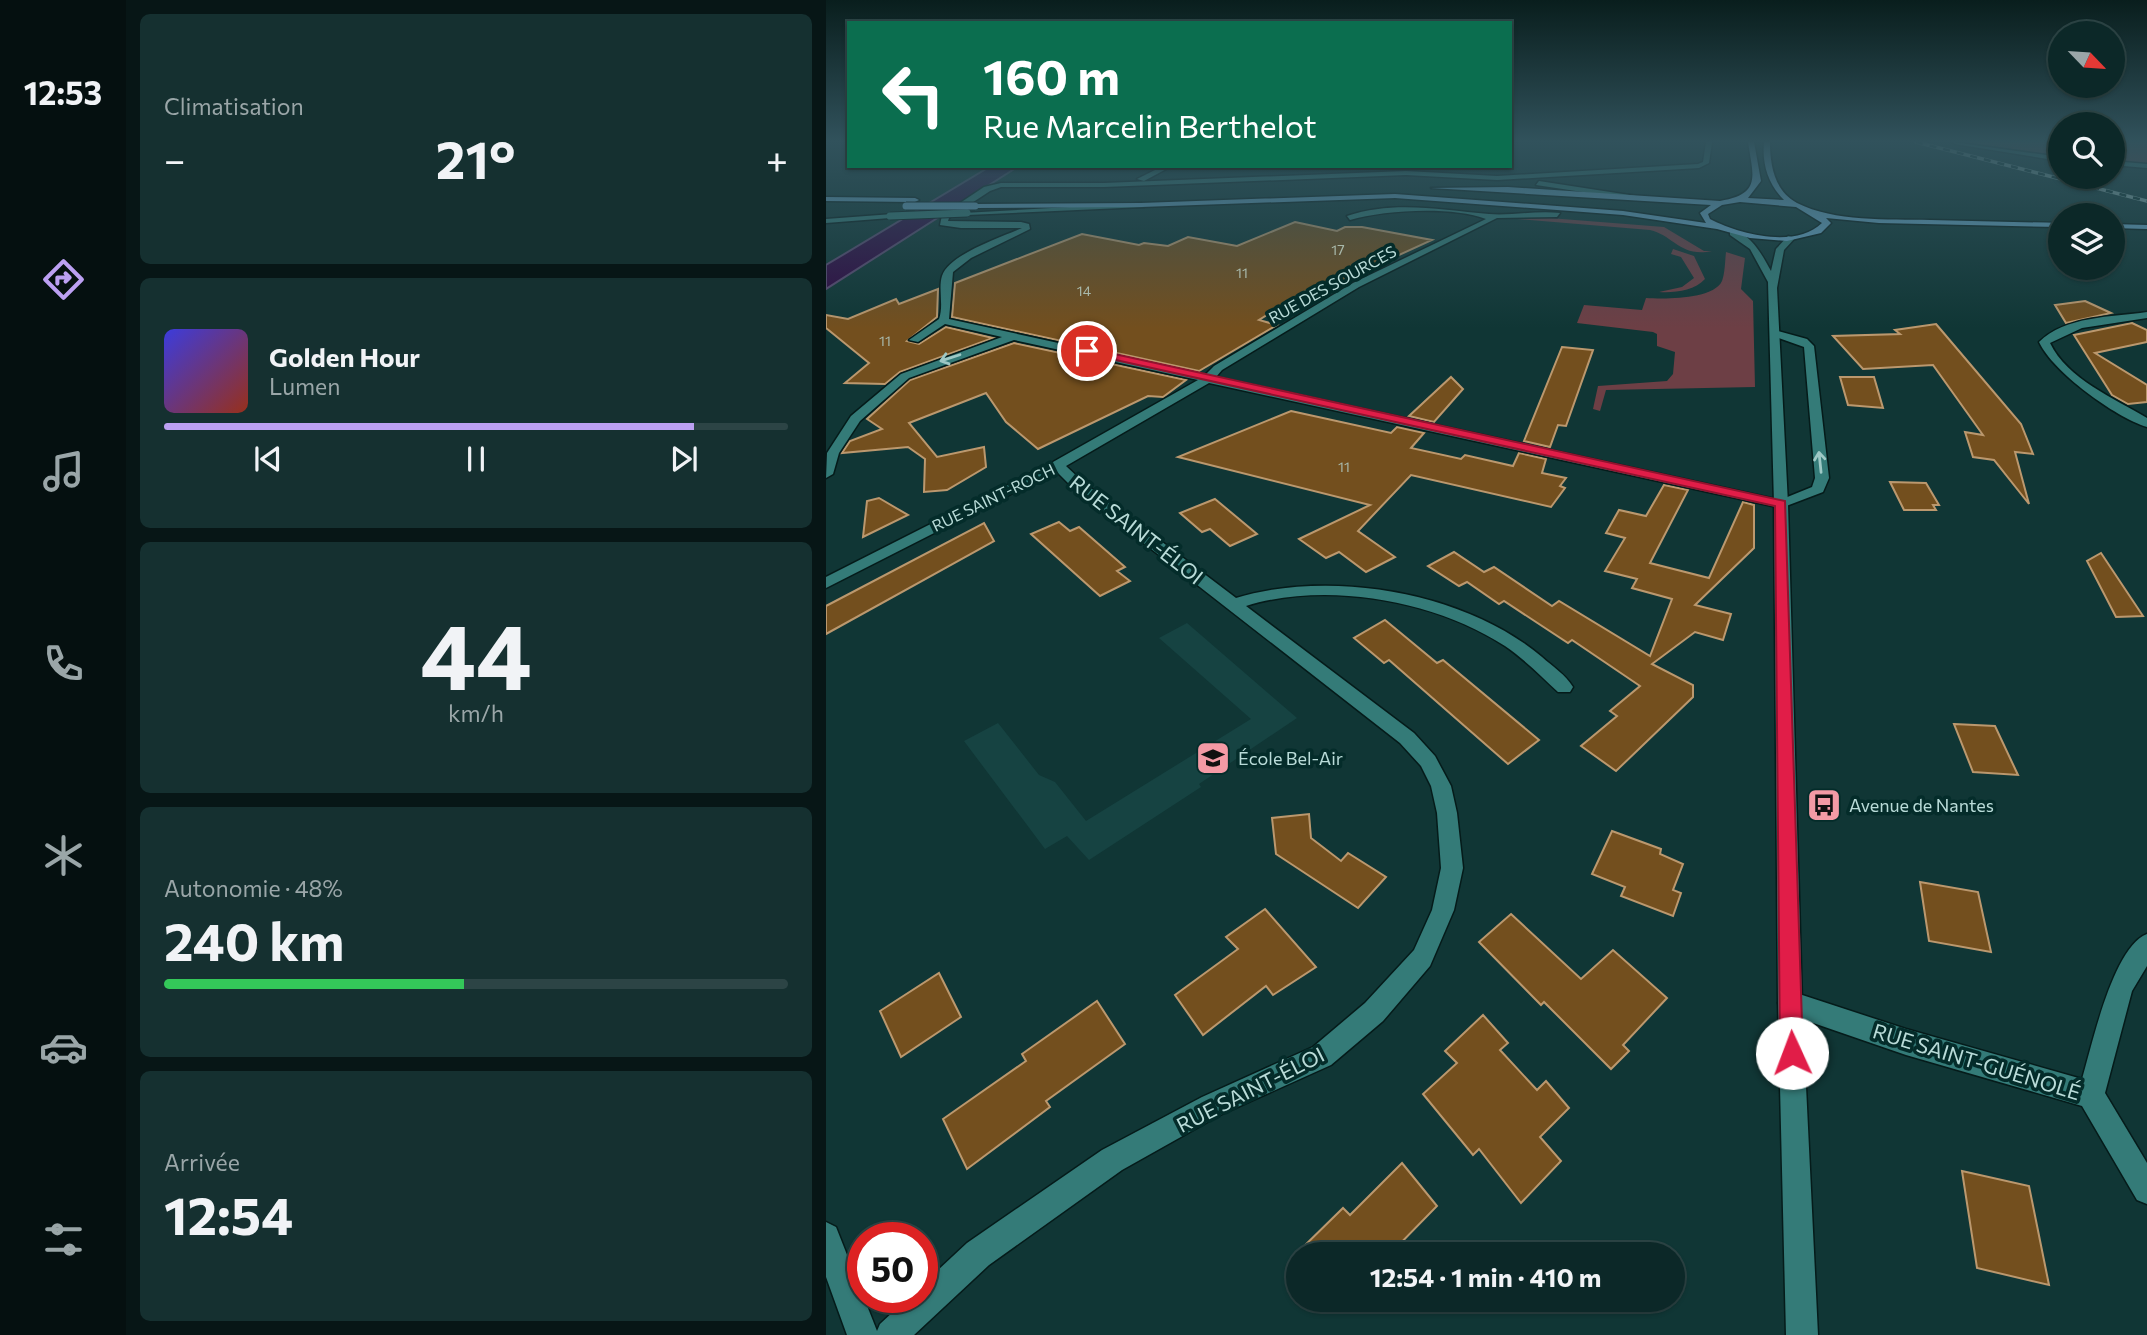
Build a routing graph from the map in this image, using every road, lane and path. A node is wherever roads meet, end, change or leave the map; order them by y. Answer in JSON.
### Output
{"nodes":[{"id":1,"x":963,"y":204,"type":"edge"},
{"id":2,"x":1161,"y":204,"type":"edge"},
{"id":3,"x":1506,"y":204,"type":"edge"},
{"id":4,"x":1718,"y":204,"type":"edge"},
{"id":5,"x":1794,"y":204,"type":"edge"},
{"id":6,"x":826,"y":205,"type":"edge"},
{"id":7,"x":1141,"y":205,"type":"junction"},
{"id":8,"x":1557,"y":215,"type":"dead end"},
{"id":9,"x":1821,"y":215,"type":"junction"},
{"id":10,"x":1493,"y":216,"type":"junction"},
{"id":11,"x":1350,"y":218,"type":"dead end"},
{"id":12,"x":826,"y":221,"type":"edge"},
{"id":13,"x":2048,"y":225,"type":"edge"},
{"id":14,"x":1715,"y":226,"type":"junction"},
{"id":15,"x":2125,"y":226,"type":"edge"},
{"id":16,"x":2147,"y":227,"type":"edge"},
{"id":17,"x":1833,"y":229,"type":"dead end"},
{"id":18,"x":1844,"y":229,"type":"dead end"},
{"id":19,"x":1823,"y":230,"type":"junction"},
{"id":20,"x":2048,"y":232,"type":"edge"},
{"id":21,"x":1733,"y":233,"type":"junction"},
{"id":22,"x":2125,"y":233,"type":"edge"},
{"id":23,"x":2147,"y":234,"type":"edge"},
{"id":24,"x":1791,"y":238,"type":"junction"},
{"id":25,"x":1773,"y":282,"type":"junction"},
{"id":26,"x":2147,"y":315,"type":"edge"},
{"id":27,"x":943,"y":321,"type":"junction"},
{"id":28,"x":1774,"y":333,"type":"junction"},
{"id":29,"x":1014,"y":336,"type":"junction"},
{"id":30,"x":914,"y":340,"type":"dead end"},
{"id":31,"x":1210,"y":377,"type":"junction"},
{"id":32,"x":2147,"y":423,"type":"edge"},
{"id":33,"x":1058,"y":465,"type":"junction"},
{"id":34,"x":826,"y":474,"type":"edge"},
{"id":35,"x":1781,"y":503,"type":"junction"},
{"id":36,"x":846,"y":570,"type":"junction"},
{"id":37,"x":826,"y":573,"type":"edge"},
{"id":38,"x":826,"y":583,"type":"edge"},
{"id":39,"x":1236,"y":604,"type":"junction"},
{"id":40,"x":1564,"y":687,"type":"dead end"},
{"id":41,"x":2147,"y":945,"type":"edge"},
{"id":42,"x":1790,"y":1003,"type":"junction"},
{"id":43,"x":2091,"y":1095,"type":"junction"},
{"id":44,"x":2147,"y":1190,"type":"edge"},
{"id":45,"x":826,"y":1237,"type":"edge"},
{"id":46,"x":863,"y":1335,"type":"edge"},
{"id":47,"x":891,"y":1335,"type":"edge"},
{"id":48,"x":1802,"y":1335,"type":"edge"}],
"edges":[{"from":1,"to":27,"type":"street"},
{"from":2,"to":7,"type":"main road"},
{"from":3,"to":14,"type":"main road"},
{"from":4,"to":14,"type":"main road"},
{"from":5,"to":9,"type":"main road"},
{"from":6,"to":7,"type":"main road","bridge":true},
{"from":7,"to":12,"type":"street","bridge":true},
{"from":8,"to":10,"type":"street"},
{"from":9,"to":13,"type":"main road"},
{"from":9,"to":19,"type":"main road"},
{"from":10,"to":11,"type":"street"},
{"from":10,"to":31,"type":"street","name":"RUE DES SOURCES"},
{"from":14,"to":21,"type":"main road"},
{"from":15,"to":16,"type":"main road"},
{"from":17,"to":19,"type":"main road"},
{"from":18,"to":20,"type":"main road"},
{"from":19,"to":24,"type":"main road"},
{"from":21,"to":24,"type":"main road"},
{"from":21,"to":25,"type":"street"},
{"from":22,"to":23,"type":"main road"},
{"from":24,"to":25,"type":"street"},
{"from":25,"to":28,"type":"street"},
{"from":26,"to":32,"type":"street"},
{"from":27,"to":29,"type":"street"},
{"from":27,"to":30,"type":"street"},
{"from":28,"to":35,"type":"street"},
{"from":35,"to":28,"type":"street","one_way":true},
{"from":29,"to":31,"type":"street"},
{"from":29,"to":34,"type":"street","one_way":true},
{"from":31,"to":33,"type":"street","name":"RUE SAINT-ROCH"},
{"from":31,"to":35,"type":"street"},
{"from":33,"to":36,"type":"street","name":"RUE SAINT-ROCH"},
{"from":33,"to":39,"type":"street","name":"RUE SAINT-ÉLOI"},
{"from":35,"to":42,"type":"street"},
{"from":36,"to":37,"type":"street","name":"RUE SAINT-ROCH"},
{"from":36,"to":38,"type":"street","name":"RUE SAINT-ROCH"},
{"from":39,"to":40,"type":"street"},
{"from":39,"to":47,"type":"street","name":"RUE SAINT-ÉLOI"},
{"from":41,"to":43,"type":"street","name":"RUE SAINT-GUÉNOLÉ"},
{"from":42,"to":43,"type":"street","name":"RUE SAINT-GUÉNOLÉ"},
{"from":42,"to":48,"type":"street"},
{"from":43,"to":44,"type":"street"},
{"from":45,"to":46,"type":"street"}]}
